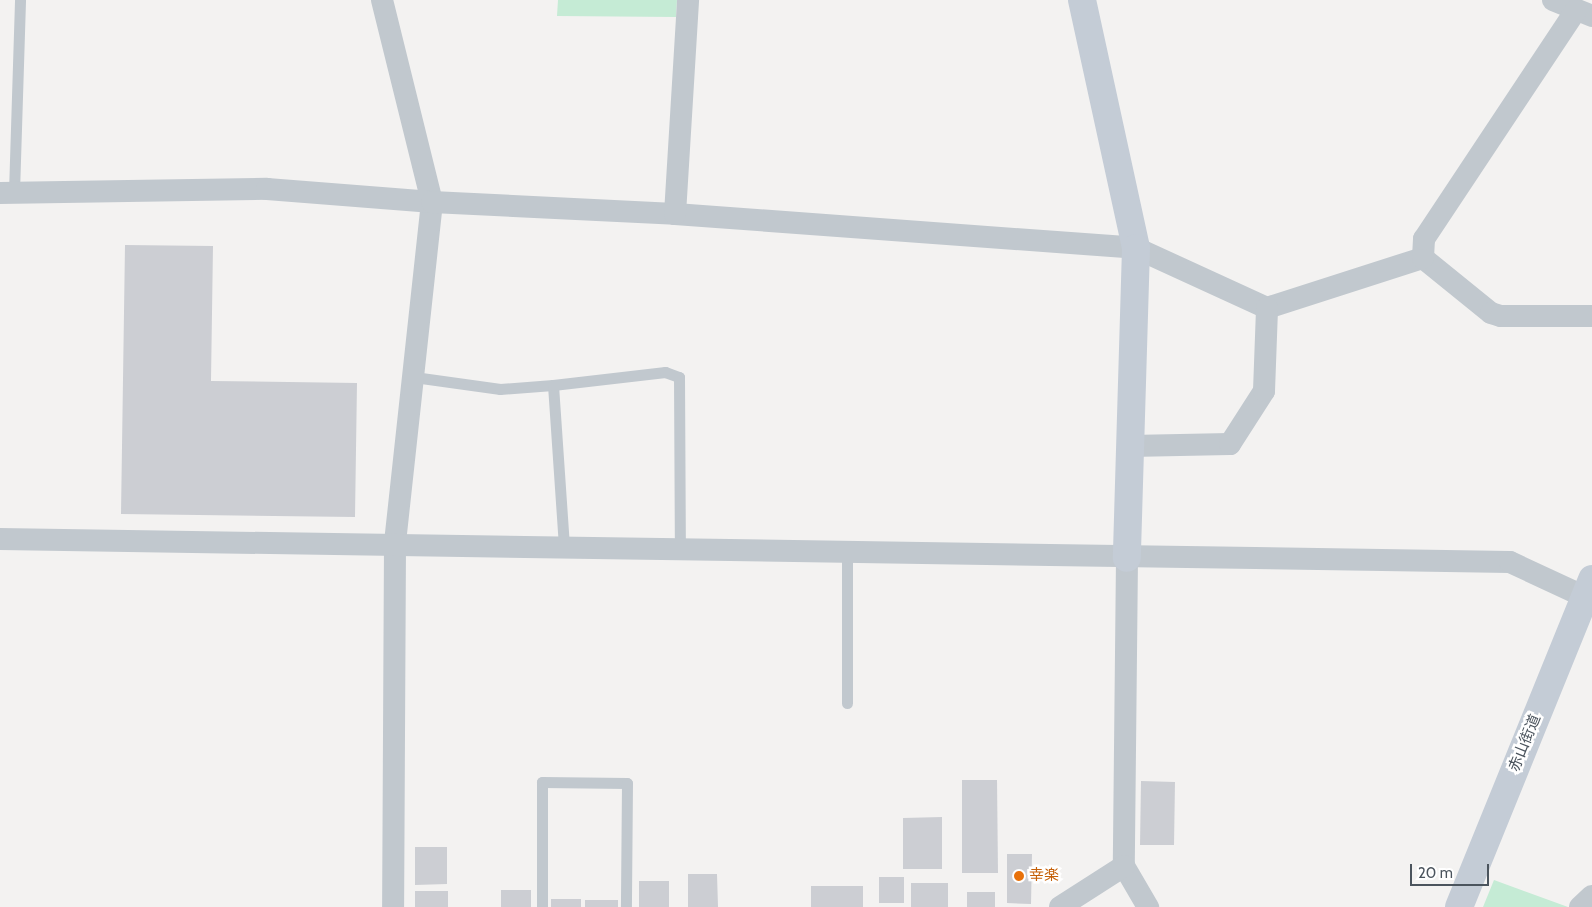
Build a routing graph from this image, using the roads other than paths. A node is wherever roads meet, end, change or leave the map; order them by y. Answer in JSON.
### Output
{"nodes":[{"id":1,"x":20,"y":0,"type":"edge"},
{"id":2,"x":382,"y":0,"type":"edge"},
{"id":3,"x":688,"y":0,"type":"edge"},
{"id":4,"x":1082,"y":0,"type":"edge"},
{"id":5,"x":1553,"y":0,"type":"edge"},
{"id":6,"x":1584,"y":13,"type":"edge"},
{"id":7,"x":7,"y":192,"type":"edge"},
{"id":8,"x":432,"y":202,"type":"junction"},
{"id":9,"x":675,"y":214,"type":"junction"},
{"id":10,"x":1136,"y":248,"type":"junction"},
{"id":11,"x":1423,"y":258,"type":"junction"},
{"id":12,"x":1266,"y":308,"type":"junction"},
{"id":13,"x":1592,"y":316,"type":"edge"},
{"id":14,"x":414,"y":378,"type":"junction"},
{"id":15,"x":553,"y":385,"type":"junction"},
{"id":16,"x":1130,"y":446,"type":"junction"},
{"id":17,"x":0,"y":539,"type":"edge"},
{"id":18,"x":395,"y":545,"type":"junction"},
{"id":19,"x":564,"y":547,"type":"junction"},
{"id":20,"x":680,"y":550,"type":"junction"},
{"id":21,"x":847,"y":553,"type":"junction"},
{"id":22,"x":1127,"y":558,"type":"junction"},
{"id":23,"x":1588,"y":588,"type":"edge"},
{"id":24,"x":847,"y":703,"type":"dead end"},
{"id":25,"x":1124,"y":866,"type":"junction"},
{"id":26,"x":1592,"y":896,"type":"edge"},
{"id":27,"x":393,"y":907,"type":"edge"},
{"id":28,"x":542,"y":907,"type":"edge"},
{"id":29,"x":626,"y":907,"type":"edge"},
{"id":30,"x":1060,"y":907,"type":"edge"},
{"id":31,"x":1148,"y":907,"type":"edge"},
{"id":32,"x":1459,"y":907,"type":"edge"},
{"id":33,"x":1580,"y":907,"type":"edge"}],
"edges":[{"from":1,"to":7,"type":"lane"},
{"from":2,"to":8,"type":"street"},
{"from":3,"to":9,"type":"street"},
{"from":4,"to":10,"type":"street"},
{"from":5,"to":6,"type":"street"},
{"from":6,"to":11,"type":"street"},
{"from":7,"to":8,"type":"street"},
{"from":8,"to":9,"type":"street"},
{"from":8,"to":14,"type":"street"},
{"from":9,"to":10,"type":"street"},
{"from":10,"to":12,"type":"street"},
{"from":10,"to":16,"type":"street"},
{"from":11,"to":12,"type":"street"},
{"from":11,"to":13,"type":"street"},
{"from":12,"to":16,"type":"street"},
{"from":14,"to":15,"type":"lane"},
{"from":14,"to":18,"type":"street"},
{"from":15,"to":19,"type":"lane"},
{"from":15,"to":20,"type":"lane"},
{"from":16,"to":22,"type":"street"},
{"from":17,"to":18,"type":"street"},
{"from":18,"to":19,"type":"street"},
{"from":18,"to":27,"type":"street"},
{"from":19,"to":20,"type":"street"},
{"from":20,"to":21,"type":"street"},
{"from":21,"to":22,"type":"street"},
{"from":21,"to":24,"type":"lane"},
{"from":22,"to":23,"type":"street"},
{"from":22,"to":25,"type":"street"},
{"from":23,"to":32,"type":"street","name":"赤山街道"},
{"from":25,"to":30,"type":"street"},
{"from":25,"to":31,"type":"street"},
{"from":26,"to":33,"type":"street"},
{"from":28,"to":29,"type":"lane"}]}
